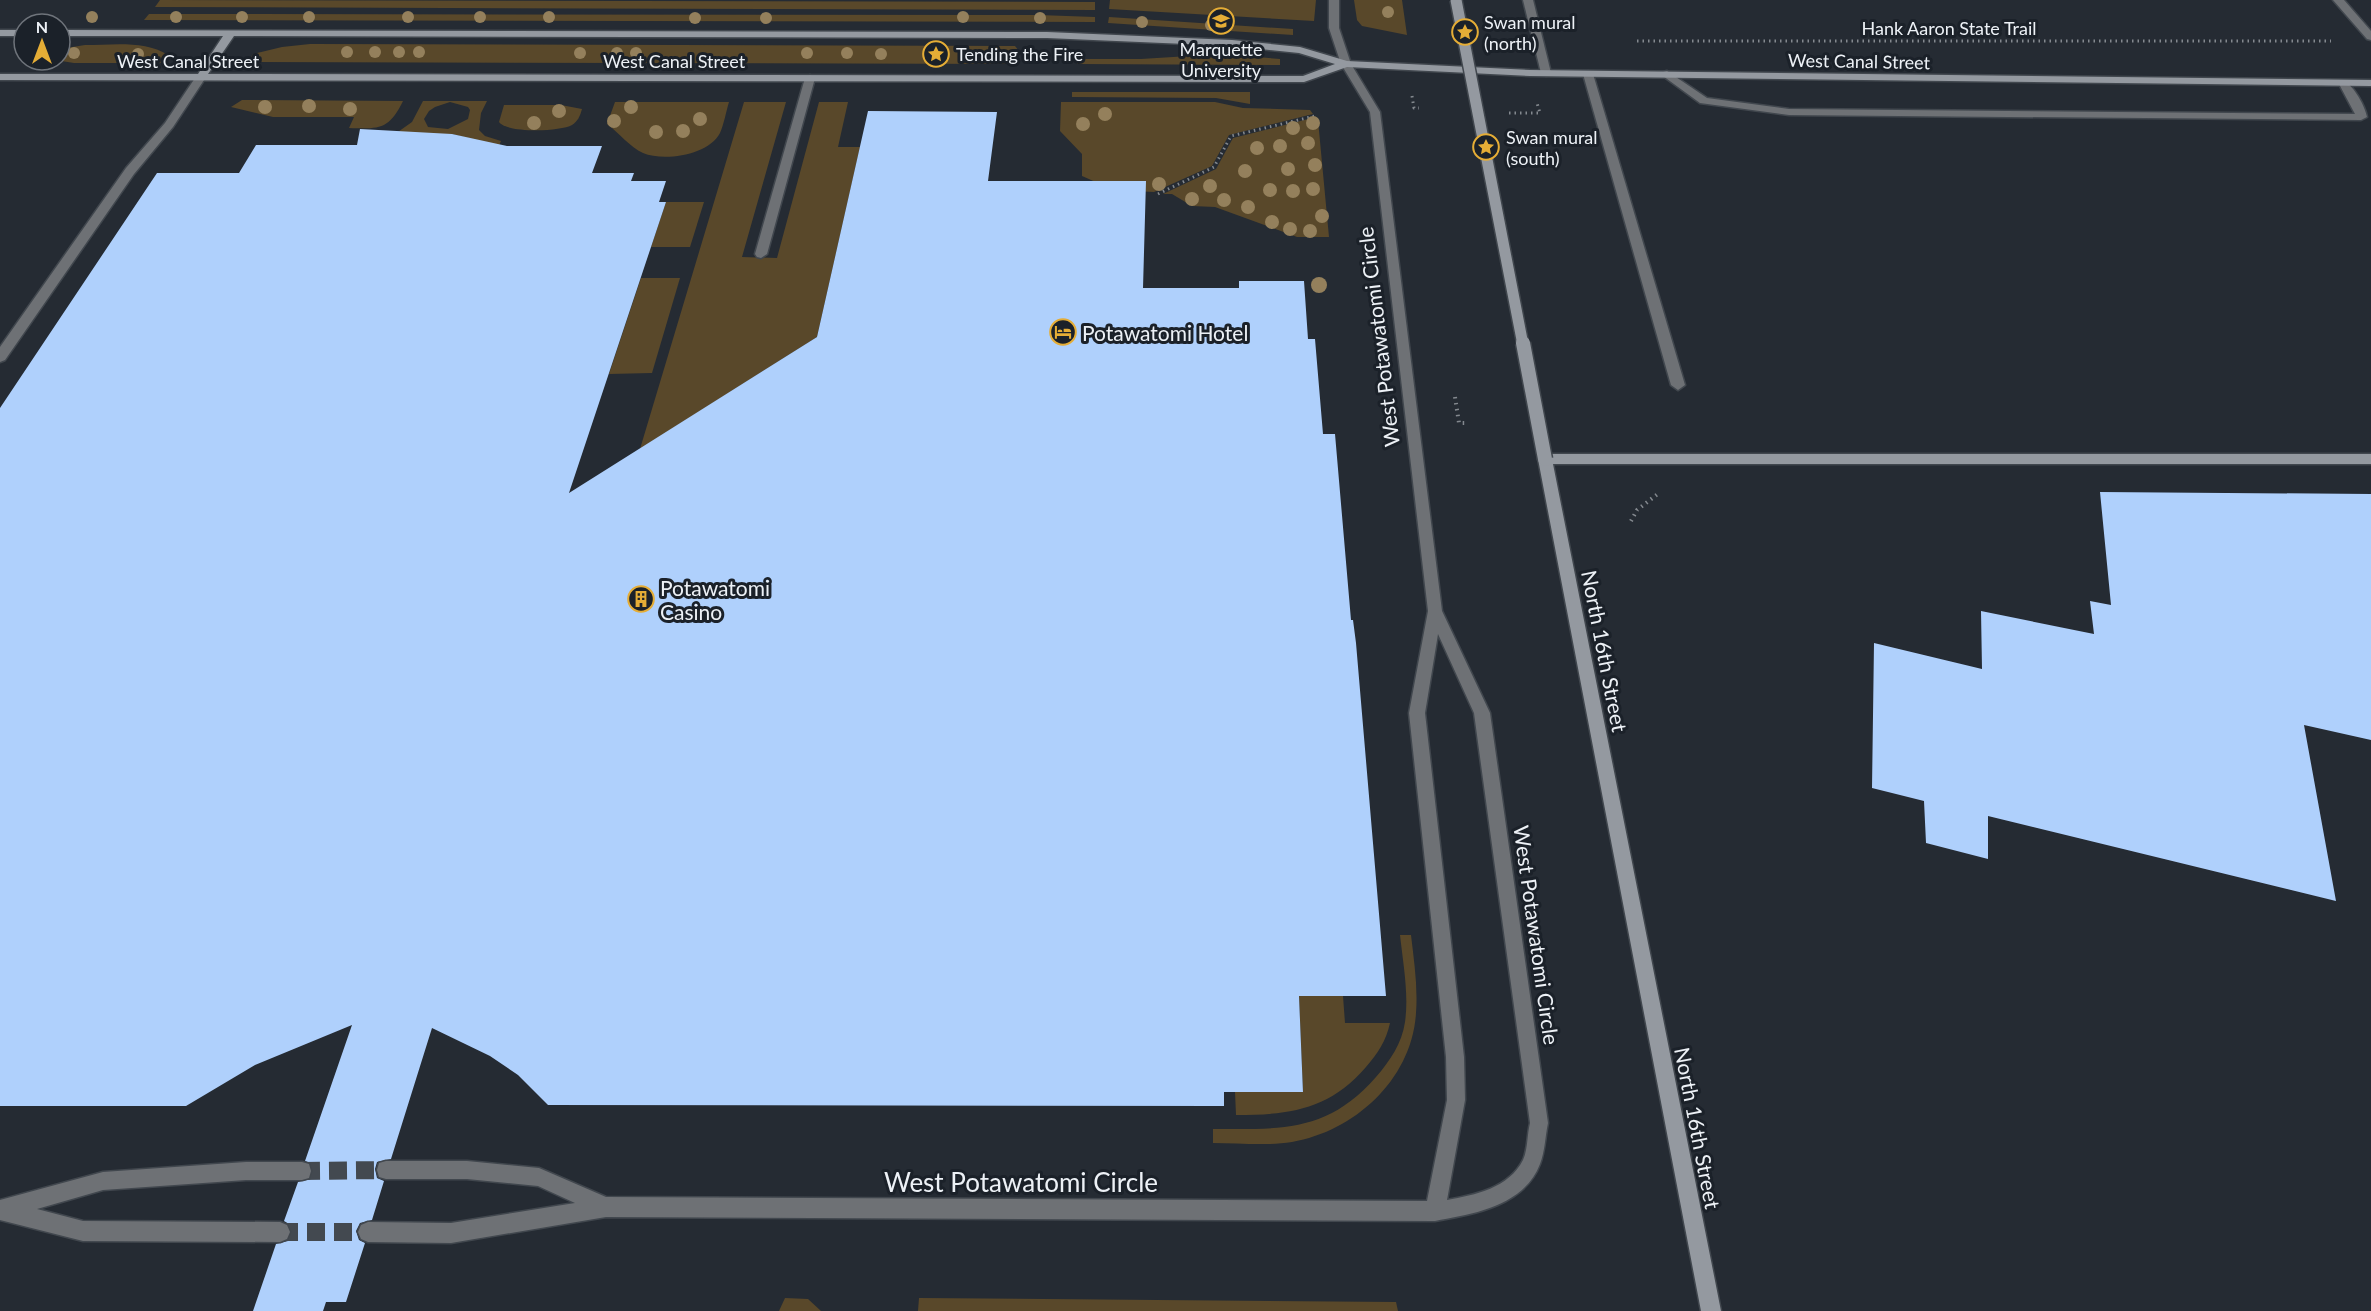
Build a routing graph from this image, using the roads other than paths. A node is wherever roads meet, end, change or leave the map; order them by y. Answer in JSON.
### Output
{"nodes":[{"id":1,"x":1334,"y":0,"type":"edge"},
{"id":2,"x":1456,"y":0,"type":"edge"},
{"id":3,"x":1528,"y":0,"type":"edge"},
{"id":4,"x":2338,"y":0,"type":"edge"},
{"id":5,"x":72,"y":33,"type":"edge"},
{"id":6,"x":230,"y":34,"type":"junction"},
{"id":7,"x":2371,"y":38,"type":"edge"},
{"id":8,"x":1346,"y":64,"type":"junction"},
{"id":9,"x":1546,"y":73,"type":"junction"},
{"id":10,"x":1588,"y":74,"type":"junction"},
{"id":11,"x":1667,"y":74,"type":"junction"},
{"id":12,"x":0,"y":77,"type":"edge"},
{"id":13,"x":201,"y":77,"type":"junction"},
{"id":14,"x":810,"y":78,"type":"junction"},
{"id":15,"x":2371,"y":83,"type":"edge"},
{"id":16,"x":2344,"y":84,"type":"junction"},
{"id":17,"x":761,"y":254,"type":"dead end"},
{"id":18,"x":0,"y":357,"type":"edge"},
{"id":19,"x":1678,"y":385,"type":"dead end"},
{"id":20,"x":1545,"y":459,"type":"junction"},
{"id":21,"x":2371,"y":459,"type":"edge"},
{"id":22,"x":1435,"y":611,"type":"junction"},
{"id":23,"x":386,"y":1170,"type":"tunnel mouth"},
{"id":24,"x":302,"y":1171,"type":"tunnel mouth"},
{"id":25,"x":606,"y":1207,"type":"junction"},
{"id":26,"x":2,"y":1210,"type":"edge"},
{"id":27,"x":1435,"y":1211,"type":"junction"},
{"id":28,"x":280,"y":1232,"type":"tunnel mouth"},
{"id":29,"x":368,"y":1232,"type":"tunnel mouth"},
{"id":30,"x":1711,"y":1311,"type":"edge"}],
"edges":[{"from":1,"to":8,"type":"street","name":"West Potawatomi Circle"},
{"from":2,"to":20,"type":"street","name":"North 16th Street","bridge":true},
{"from":3,"to":9,"type":"street"},
{"from":4,"to":7,"type":"street"},
{"from":5,"to":6,"type":"street","name":"West Canal Street"},
{"from":6,"to":8,"type":"street","name":"West Canal Street"},
{"from":6,"to":13,"type":"street"},
{"from":8,"to":9,"type":"street","name":"West Canal Street"},
{"from":8,"to":14,"type":"street","name":"West Canal Street"},
{"from":8,"to":22,"type":"street","name":"West Potawatomi Circle"},
{"from":9,"to":10,"type":"street","name":"West Canal Street"},
{"from":10,"to":11,"type":"street","name":"West Canal Street"},
{"from":10,"to":19,"type":"street"},
{"from":11,"to":16,"type":"street","name":"West Canal Street"},
{"from":11,"to":16,"type":"street"},
{"from":12,"to":13,"type":"street","name":"West Canal Street"},
{"from":13,"to":14,"type":"street","name":"West Canal Street"},
{"from":13,"to":18,"type":"street"},
{"from":14,"to":17,"type":"street"},
{"from":15,"to":16,"type":"street","name":"West Canal Street"},
{"from":20,"to":21,"type":"street"},
{"from":20,"to":30,"type":"street","name":"North 16th Street"},
{"from":22,"to":27,"type":"street","name":"West Potawatomi Circle"},
{"from":22,"to":27,"type":"street","name":"West Potawatomi Circle"},
{"from":23,"to":25,"type":"street","name":"West Potawatomi Circle"},
{"from":24,"to":26,"type":"street"},
{"from":25,"to":27,"type":"street","name":"West Potawatomi Circle"},
{"from":25,"to":29,"type":"street","name":"West Potawatomi Circle"},
{"from":26,"to":28,"type":"street"}]}
